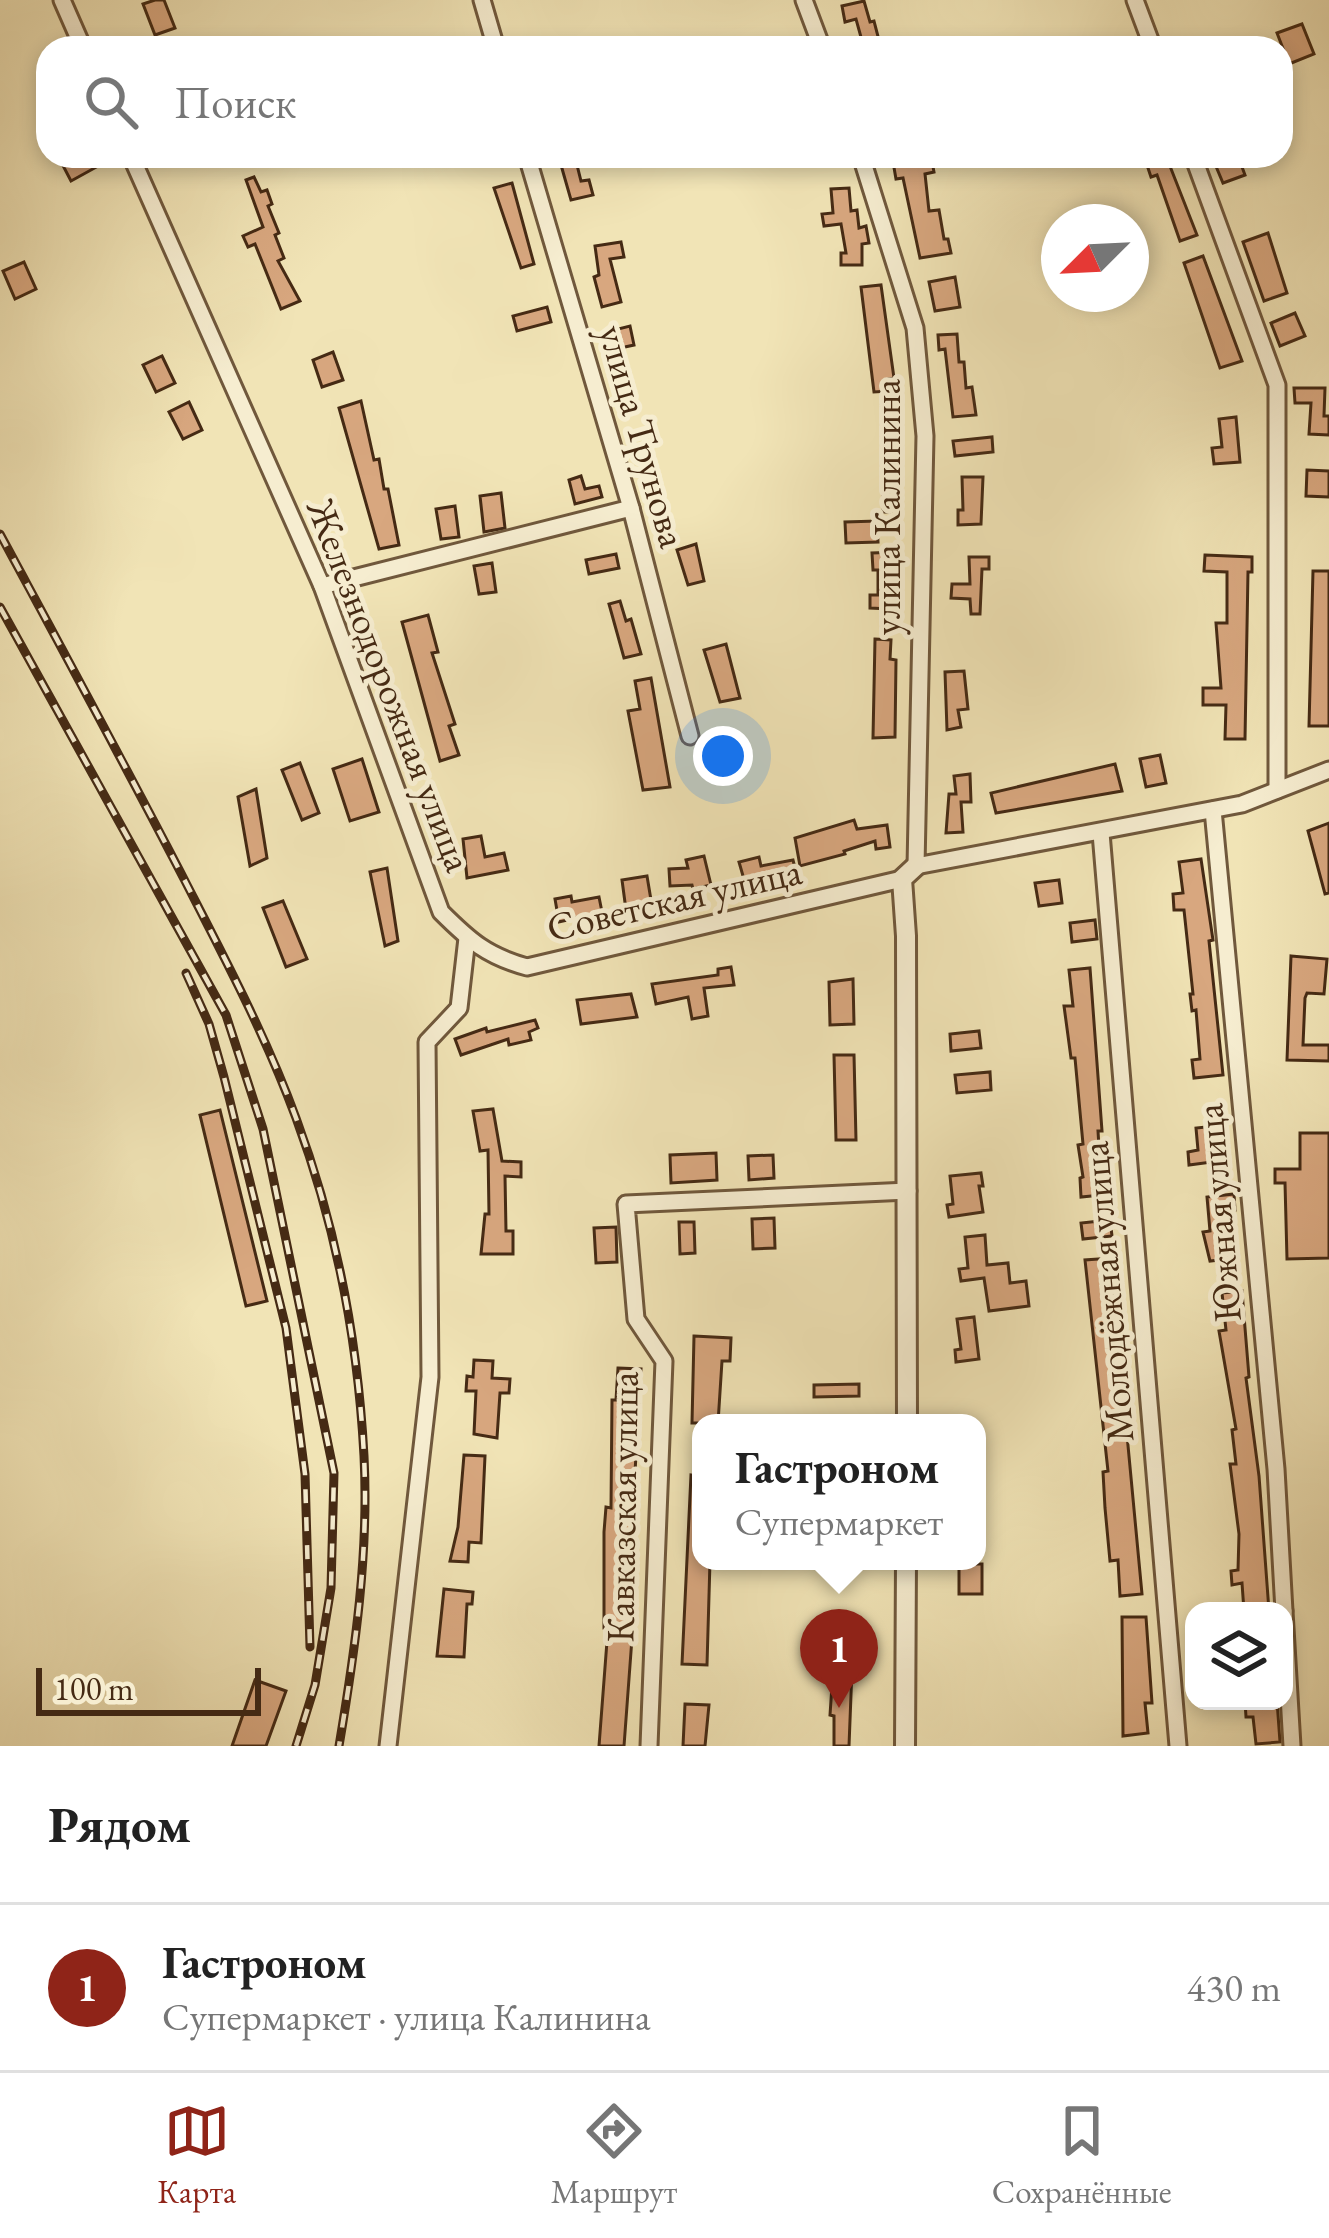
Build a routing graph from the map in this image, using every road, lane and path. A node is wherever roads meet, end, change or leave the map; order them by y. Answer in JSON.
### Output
{"nodes":[{"id":1,"x":62,"y":0,"type":"edge"},
{"id":2,"x":482,"y":0,"type":"edge"},
{"id":3,"x":804,"y":0,"type":"edge"},
{"id":4,"x":1135,"y":0,"type":"edge"},
{"id":5,"x":78,"y":36,"type":"edge"},
{"id":6,"x":492,"y":36,"type":"edge"},
{"id":7,"x":818,"y":36,"type":"edge"},
{"id":8,"x":1148,"y":36,"type":"edge"},
{"id":9,"x":136,"y":168,"type":"edge"},
{"id":10,"x":531,"y":168,"type":"edge"},
{"id":11,"x":865,"y":168,"type":"edge"},
{"id":12,"x":1196,"y":168,"type":"edge"},
{"id":13,"x":631,"y":508,"type":"junction"},
{"id":14,"x":322,"y":586,"type":"junction"},
{"id":15,"x":690,"y":736,"type":"dead end"},
{"id":16,"x":1329,"y":770,"type":"edge"},
{"id":17,"x":1277,"y":790,"type":"junction"},
{"id":18,"x":1213,"y":810,"type":"junction"},
{"id":19,"x":1101,"y":833,"type":"junction"},
{"id":20,"x":909,"y":873,"type":"junction"},
{"id":21,"x":467,"y":938,"type":"junction"},
{"id":22,"x":908,"y":1191,"type":"junction"},
{"id":23,"x":907,"y":1414,"type":"edge"},
{"id":24,"x":906,"y":1570,"type":"edge"},
{"id":25,"x":1283,"y":1602,"type":"edge"},
{"id":26,"x":1290,"y":1710,"type":"edge"},
{"id":27,"x":388,"y":1746,"type":"edge"},
{"id":28,"x":649,"y":1746,"type":"edge"},
{"id":29,"x":905,"y":1746,"type":"edge"},
{"id":30,"x":1178,"y":1746,"type":"edge"},
{"id":31,"x":1292,"y":1746,"type":"edge"}],
"edges":[{"from":1,"to":5,"type":"street"},
{"from":2,"to":6,"type":"street"},
{"from":3,"to":7,"type":"street"},
{"from":4,"to":8,"type":"street"},
{"from":9,"to":14,"type":"street","name":"Железнодорожная улица"},
{"from":10,"to":13,"type":"street","name":"улица Трунова"},
{"from":11,"to":20,"type":"street","name":"улица Калинина"},
{"from":12,"to":17,"type":"street"},
{"from":13,"to":14,"type":"street"},
{"from":13,"to":15,"type":"street","name":"улица Трунова"},
{"from":14,"to":21,"type":"street","name":"Железнодорожная улица"},
{"from":16,"to":17,"type":"street","name":"Советская улица"},
{"from":17,"to":18,"type":"street","name":"Советская улица"},
{"from":18,"to":19,"type":"street","name":"Советская улица"},
{"from":18,"to":25,"type":"street","name":"Южная улица"},
{"from":19,"to":20,"type":"street","name":"Советская улица"},
{"from":19,"to":30,"type":"street","name":"Молодёжная улица"},
{"from":20,"to":21,"type":"street","name":"Советская улица"},
{"from":20,"to":22,"type":"street","name":"улица Калинина"},
{"from":21,"to":27,"type":"street"},
{"from":22,"to":23,"type":"street","name":"улица Калинина"},
{"from":22,"to":28,"type":"street","name":"Кавказская улица"},
{"from":24,"to":29,"type":"street"},
{"from":26,"to":31,"type":"street","name":"Южная улица"}]}
